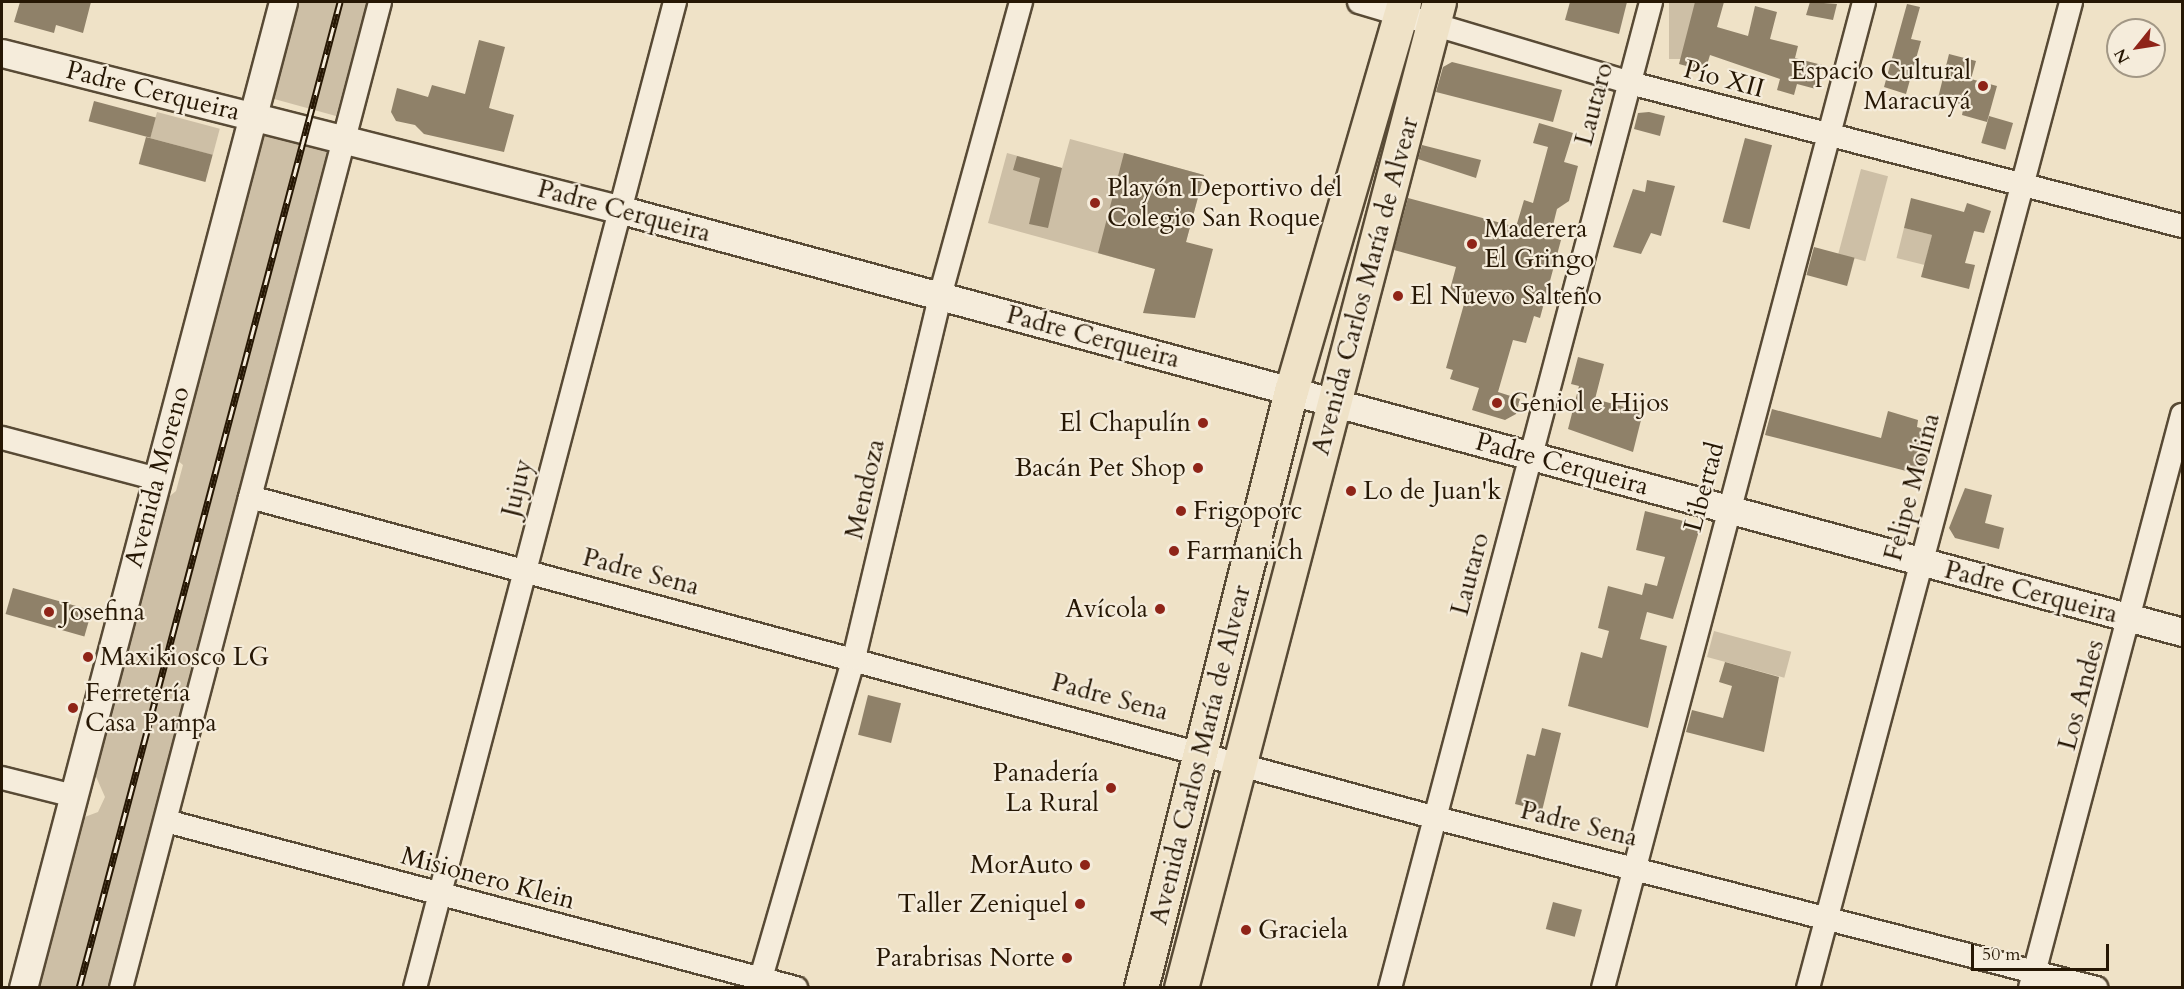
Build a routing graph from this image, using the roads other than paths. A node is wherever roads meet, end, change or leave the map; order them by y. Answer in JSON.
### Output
{"nodes":[{"id":1,"x":283,"y":2,"type":"edge"},
{"id":2,"x":380,"y":2,"type":"edge"},
{"id":3,"x":675,"y":2,"type":"edge"},
{"id":4,"x":1021,"y":2,"type":"edge"},
{"id":5,"x":1359,"y":2,"type":"edge"},
{"id":6,"x":1651,"y":2,"type":"edge"},
{"id":7,"x":1863,"y":2,"type":"edge"},
{"id":8,"x":2071,"y":2,"type":"edge"},
{"id":9,"x":1418,"y":10,"type":"edge"},
{"id":10,"x":2,"y":53,"type":"edge"},
{"id":11,"x":1630,"y":83,"type":"junction"},
{"id":12,"x":251,"y":116,"type":"junction"},
{"id":13,"x":1827,"y":137,"type":"junction"},
{"id":14,"x":342,"y":138,"type":"junction"},
{"id":15,"x":2023,"y":183,"type":"junction"},
{"id":16,"x":618,"y":209,"type":"junction"},
{"id":17,"x":2182,"y":226,"type":"edge"},
{"id":18,"x":940,"y":296,"type":"junction"},
{"id":19,"x":1312,"y":396,"type":"junction"},
{"id":20,"x":2182,"y":415,"type":"edge"},
{"id":21,"x":2,"y":438,"type":"edge"},
{"id":22,"x":1530,"y":455,"type":"junction"},
{"id":23,"x":157,"y":479,"type":"junction"},
{"id":24,"x":250,"y":497,"type":"junction"},
{"id":25,"x":1728,"y":510,"type":"junction"},
{"id":26,"x":1922,"y":562,"type":"junction"},
{"id":27,"x":525,"y":571,"type":"junction"},
{"id":28,"x":2130,"y":619,"type":"junction"},
{"id":29,"x":2182,"y":632,"type":"edge"},
{"id":30,"x":854,"y":658,"type":"junction"},
{"id":31,"x":1221,"y":756,"type":"junction"},
{"id":32,"x":2,"y":778,"type":"edge"},
{"id":33,"x":74,"y":795,"type":"junction"},
{"id":34,"x":1436,"y":818,"type":"junction"},
{"id":35,"x":166,"y":821,"type":"junction"},
{"id":36,"x":1635,"y":867,"type":"junction"},
{"id":37,"x":440,"y":896,"type":"junction"},
{"id":38,"x":1827,"y":917,"type":"junction"},
{"id":39,"x":2034,"y":980,"type":"edge"},
{"id":40,"x":759,"y":983,"type":"edge"},
{"id":41,"x":23,"y":987,"type":"edge"},
{"id":42,"x":121,"y":987,"type":"edge"},
{"id":43,"x":415,"y":987,"type":"edge"},
{"id":44,"x":796,"y":987,"type":"edge"},
{"id":45,"x":1140,"y":987,"type":"edge"},
{"id":46,"x":1157,"y":987,"type":"edge"},
{"id":47,"x":1181,"y":987,"type":"edge"},
{"id":48,"x":1390,"y":987,"type":"edge"},
{"id":49,"x":1603,"y":987,"type":"edge"},
{"id":50,"x":1808,"y":987,"type":"edge"},
{"id":51,"x":2096,"y":987,"type":"edge"}],
"edges":[{"from":1,"to":12,"type":"street","name":"Avenida Moreno"},
{"from":2,"to":14,"type":"street"},
{"from":3,"to":16,"type":"street","name":"Jujuy"},
{"from":4,"to":18,"type":"street","name":"Mendoza"},
{"from":5,"to":9,"type":"street","name":"Pío XII"},
{"from":6,"to":11,"type":"street","name":"Lautaro"},
{"from":7,"to":13,"type":"street","name":"Libertad"},
{"from":8,"to":15,"type":"street","name":"Felipe Molina"},
{"from":9,"to":11,"type":"street","name":"Pío XII"},
{"from":9,"to":19,"type":"main road","name":"Avenida Carlos María de Alvear"},
{"from":10,"to":12,"type":"street","name":"Padre Cerqueira"},
{"from":11,"to":13,"type":"street","name":"Pío XII"},
{"from":11,"to":22,"type":"street","name":"Lautaro"},
{"from":12,"to":14,"type":"street","name":"Padre Cerqueira"},
{"from":12,"to":23,"type":"street","name":"Avenida Moreno"},
{"from":13,"to":15,"type":"street","name":"Pío XII"},
{"from":13,"to":25,"type":"street","name":"Libertad"},
{"from":14,"to":16,"type":"street","name":"Padre Cerqueira"},
{"from":14,"to":24,"type":"street"},
{"from":15,"to":17,"type":"street","name":"Pío XII"},
{"from":15,"to":26,"type":"street","name":"Felipe Molina"},
{"from":16,"to":18,"type":"street","name":"Padre Cerqueira"},
{"from":16,"to":27,"type":"street","name":"Jujuy"},
{"from":18,"to":19,"type":"street","name":"Padre Cerqueira"},
{"from":18,"to":30,"type":"street","name":"Mendoza"},
{"from":19,"to":22,"type":"street","name":"Padre Cerqueira"},
{"from":19,"to":31,"type":"main road","name":"Avenida Carlos María de Alvear"},
{"from":20,"to":28,"type":"street","name":"Los Andes"},
{"from":21,"to":23,"type":"street"},
{"from":22,"to":25,"type":"street","name":"Padre Cerqueira"},
{"from":22,"to":34,"type":"street","name":"Lautaro"},
{"from":23,"to":33,"type":"street","name":"Avenida Moreno"},
{"from":24,"to":27,"type":"street","name":"Padre Sena"},
{"from":24,"to":35,"type":"street"},
{"from":25,"to":26,"type":"street","name":"Padre Cerqueira"},
{"from":25,"to":36,"type":"street","name":"Libertad"},
{"from":26,"to":28,"type":"street","name":"Padre Cerqueira"},
{"from":26,"to":38,"type":"street","name":"Felipe Molina"},
{"from":27,"to":30,"type":"street","name":"Padre Sena"},
{"from":27,"to":37,"type":"street","name":"Jujuy"},
{"from":28,"to":29,"type":"street","name":"Padre Cerqueira"},
{"from":28,"to":39,"type":"street","name":"Los Andes"},
{"from":30,"to":31,"type":"street","name":"Padre Sena"},
{"from":30,"to":40,"type":"street","name":"Mendoza"},
{"from":31,"to":34,"type":"street","name":"Padre Sena"},
{"from":31,"to":45,"type":"main road","name":"Avenida Carlos María de Alvear"},
{"from":31,"to":46,"type":"main road","name":"Avenida Carlos María de Alvear"},
{"from":31,"to":47,"type":"main road","name":"Avenida Carlos María de Alvear"},
{"from":32,"to":33,"type":"street"},
{"from":33,"to":41,"type":"street","name":"Avenida Moreno"},
{"from":34,"to":36,"type":"street","name":"Padre Sena"},
{"from":34,"to":48,"type":"street","name":"Lautaro"},
{"from":35,"to":37,"type":"street","name":"Misionero Klein"},
{"from":35,"to":42,"type":"street"},
{"from":36,"to":38,"type":"street","name":"Padre Sena"},
{"from":36,"to":49,"type":"street","name":"Libertad"},
{"from":37,"to":40,"type":"street","name":"Misionero Klein"},
{"from":37,"to":43,"type":"street","name":"Jujuy"},
{"from":38,"to":39,"type":"street","name":"Padre Sena"},
{"from":38,"to":50,"type":"street","name":"Felipe Molina"},
{"from":39,"to":51,"type":"street","name":"Padre Sena"},
{"from":40,"to":44,"type":"street","name":"Misionero Klein"}]}
